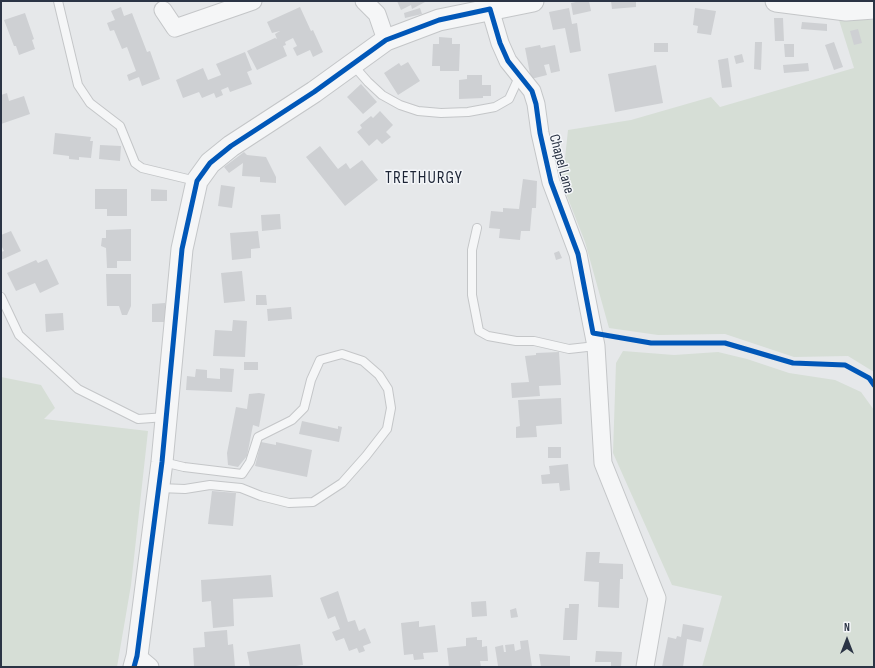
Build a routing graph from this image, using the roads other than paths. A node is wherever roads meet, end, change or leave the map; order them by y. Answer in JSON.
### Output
{"nodes":[{"id":1,"x":58,"y":1,"type":"edge"},
{"id":2,"x":253,"y":1,"type":"edge"},
{"id":3,"x":364,"y":1,"type":"edge"},
{"id":4,"x":533,"y":1,"type":"edge"},
{"id":5,"x":776,"y":1,"type":"edge"},
{"id":6,"x":874,"y":8,"type":"edge"},
{"id":7,"x":490,"y":9,"type":"junction"},
{"id":8,"x":163,"y":10,"type":"dead end"},
{"id":9,"x":386,"y":40,"type":"junction"},
{"id":10,"x":353,"y":64,"type":"junction"},
{"id":11,"x":520,"y":75,"type":"junction"},
{"id":12,"x":197,"y":181,"type":"junction"},
{"id":13,"x":477,"y":228,"type":"dead end"},
{"id":14,"x":1,"y":297,"type":"edge"},
{"id":15,"x":594,"y":340,"type":"junction"},
{"id":16,"x":167,"y":417,"type":"junction"},
{"id":17,"x":162,"y":462,"type":"junction"},
{"id":18,"x":158,"y":488,"type":"junction"},
{"id":19,"x":140,"y":663,"type":"edge"},
{"id":20,"x":645,"y":667,"type":"edge"}],
"edges":[{"from":1,"to":12,"type":"lane"},
{"from":2,"to":8,"type":"street"},
{"from":3,"to":9,"type":"street"},
{"from":4,"to":7,"type":"street"},
{"from":5,"to":6,"type":"street"},
{"from":7,"to":9,"type":"street"},
{"from":7,"to":11,"type":"street","name":"Chapel Lane"},
{"from":9,"to":10,"type":"street"},
{"from":10,"to":11,"type":"lane"},
{"from":10,"to":12,"type":"street"},
{"from":11,"to":15,"type":"street","name":"Chapel Lane"},
{"from":12,"to":16,"type":"street"},
{"from":13,"to":15,"type":"lane"},
{"from":14,"to":16,"type":"lane"},
{"from":15,"to":20,"type":"street","name":"Chapel Lane"},
{"from":16,"to":17,"type":"street"},
{"from":17,"to":18,"type":"street"},
{"from":17,"to":18,"type":"lane"},
{"from":18,"to":19,"type":"street"}]}
